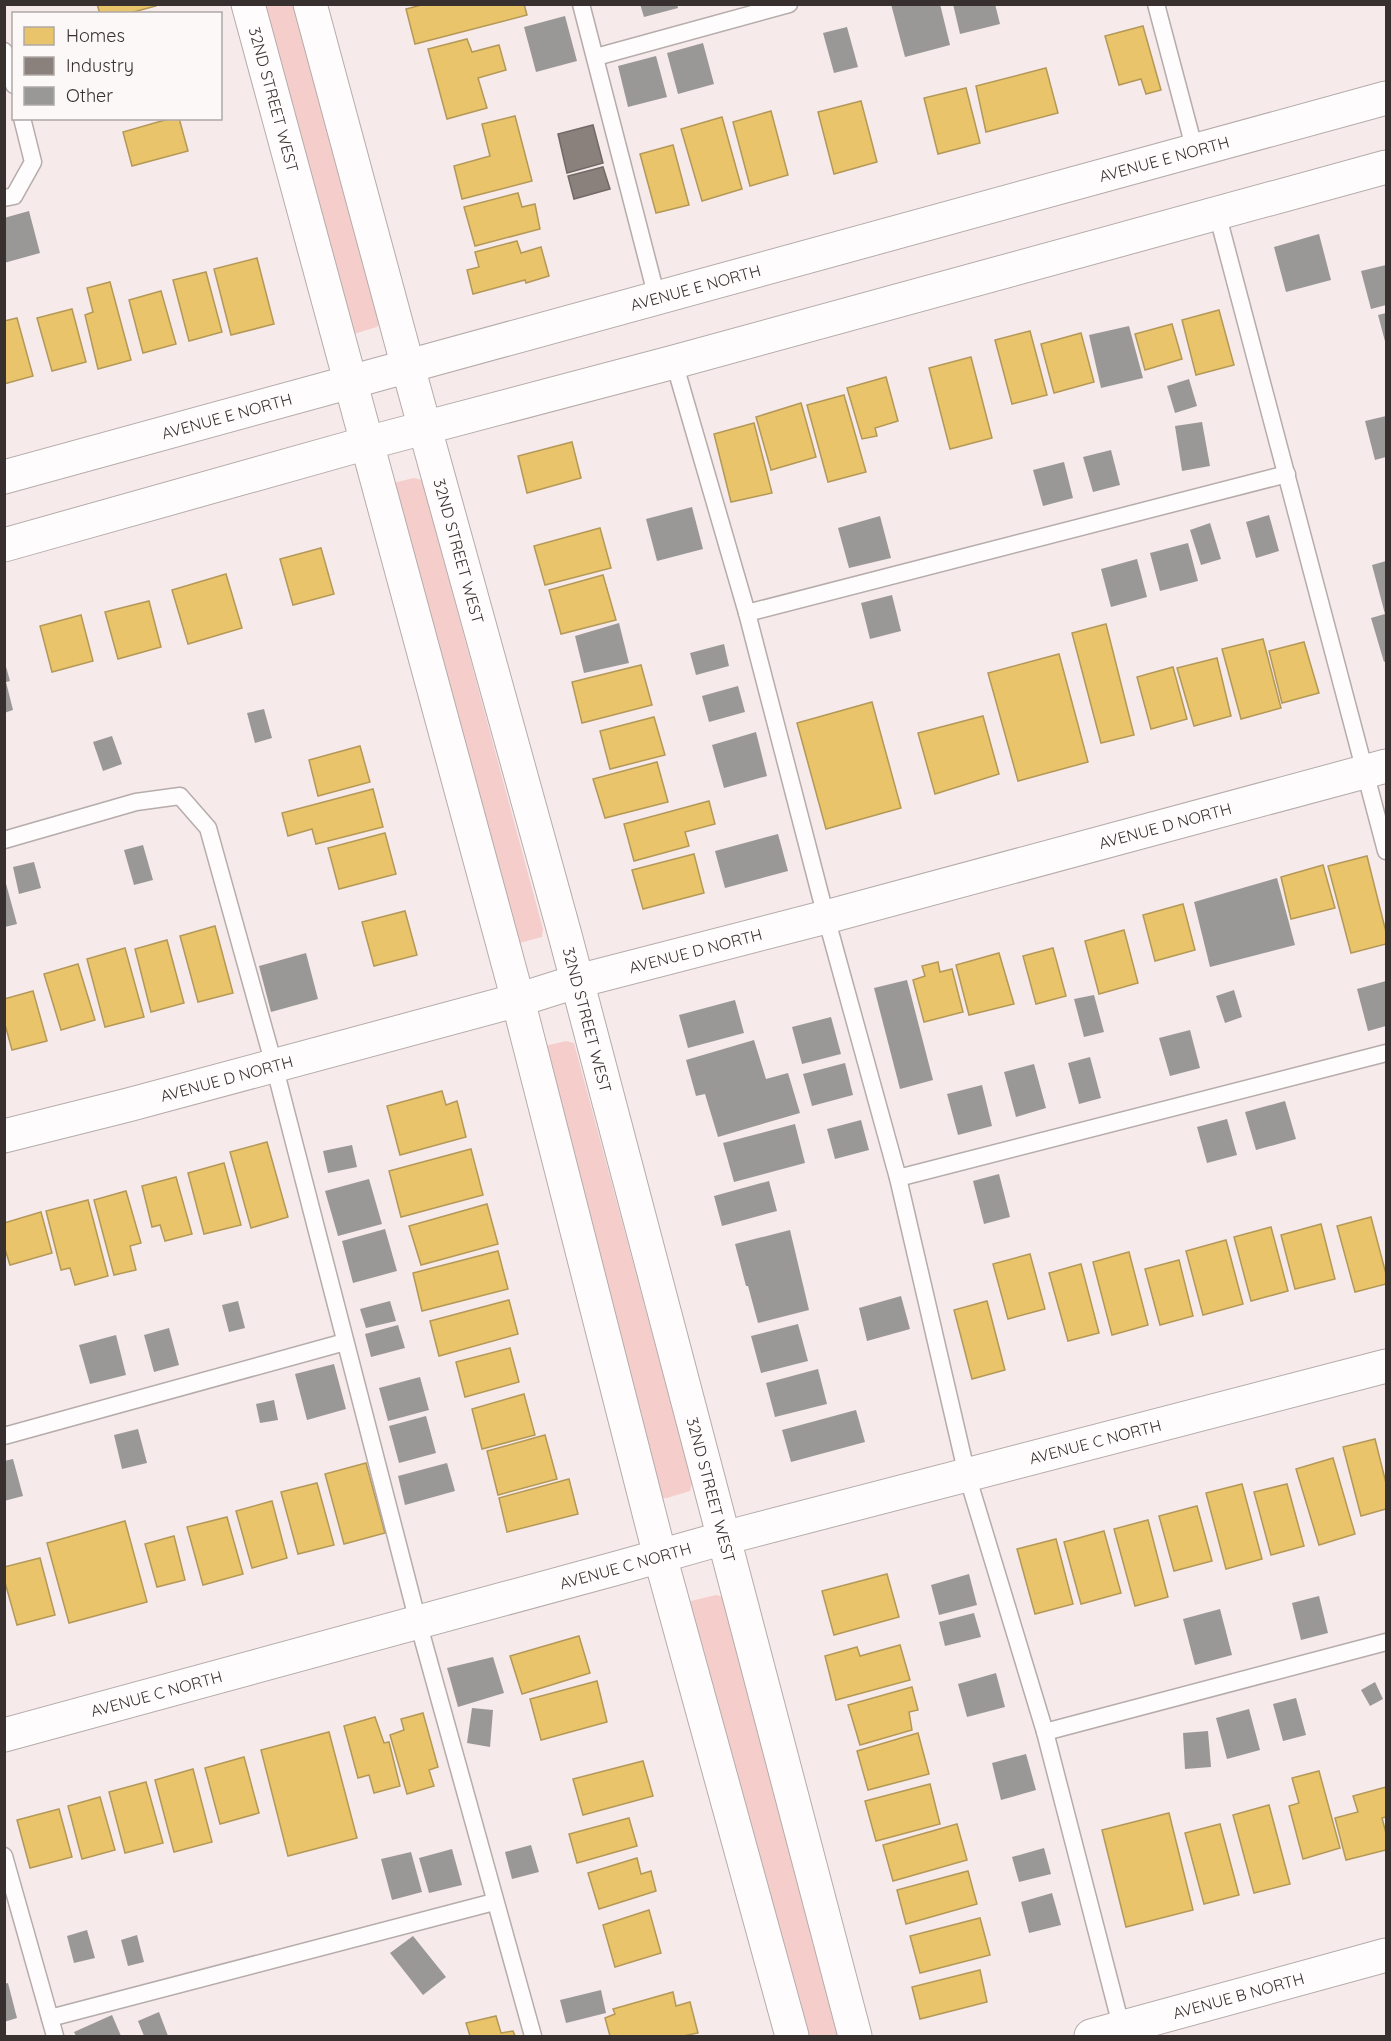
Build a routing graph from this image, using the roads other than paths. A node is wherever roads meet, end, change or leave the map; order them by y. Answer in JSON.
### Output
{"nodes":[{"id":1,"x":248,"y":4,"type":"edge"},
{"id":2,"x":310,"y":4,"type":"edge"},
{"id":3,"x":581,"y":4,"type":"edge"},
{"id":4,"x":789,"y":4,"type":"edge"},
{"id":5,"x":1156,"y":4,"type":"edge"},
{"id":6,"x":4,"y":51,"type":"edge"},
{"id":7,"x":597,"y":57,"type":"junction"},
{"id":8,"x":12,"y":78,"type":"edge"},
{"id":9,"x":1386,"y":98,"type":"edge"},
{"id":10,"x":22,"y":120,"type":"edge"},
{"id":11,"x":1195,"y":151,"type":"junction"},
{"id":12,"x":1386,"y":167,"type":"edge"},
{"id":13,"x":4,"y":198,"type":"edge"},
{"id":14,"x":1217,"y":213,"type":"junction"},
{"id":15,"x":657,"y":298,"type":"junction"},
{"id":16,"x":674,"y":362,"type":"junction"},
{"id":17,"x":408,"y":367,"type":"junction"},
{"id":18,"x":349,"y":383,"type":"junction"},
{"id":19,"x":425,"y":429,"type":"junction"},
{"id":20,"x":367,"y":444,"type":"junction"},
{"id":21,"x":1287,"y":474,"type":"junction"},
{"id":22,"x":4,"y":477,"type":"edge"},
{"id":23,"x":4,"y":545,"type":"edge"},
{"id":24,"x":747,"y":613,"type":"junction"},
{"id":25,"x":1377,"y":768,"type":"edge"},
{"id":26,"x":4,"y":840,"type":"edge"},
{"id":27,"x":1386,"y":851,"type":"edge"},
{"id":28,"x":826,"y":917,"type":"junction"},
{"id":29,"x":578,"y":981,"type":"junction"},
{"id":30,"x":518,"y":1000,"type":"junction"},
{"id":31,"x":1386,"y":1053,"type":"edge"},
{"id":32,"x":274,"y":1065,"type":"junction"},
{"id":33,"x":4,"y":1136,"type":"edge"},
{"id":34,"x":898,"y":1178,"type":"junction"},
{"id":35,"x":345,"y":1342,"type":"junction"},
{"id":36,"x":1386,"y":1366,"type":"edge"},
{"id":37,"x":4,"y":1436,"type":"edge"},
{"id":38,"x":967,"y":1475,"type":"junction"},
{"id":39,"x":724,"y":1538,"type":"junction"},
{"id":40,"x":660,"y":1556,"type":"junction"},
{"id":41,"x":418,"y":1622,"type":"junction"},
{"id":42,"x":1386,"y":1642,"type":"edge"},
{"id":43,"x":1045,"y":1732,"type":"junction"},
{"id":44,"x":4,"y":1735,"type":"edge"},
{"id":45,"x":4,"y":1856,"type":"edge"},
{"id":46,"x":494,"y":1902,"type":"junction"},
{"id":47,"x":1386,"y":1955,"type":"edge"},
{"id":48,"x":50,"y":2018,"type":"junction"},
{"id":49,"x":1112,"y":2034,"type":"edge"},
{"id":50,"x":55,"y":2037,"type":"edge"},
{"id":51,"x":533,"y":2037,"type":"edge"},
{"id":52,"x":792,"y":2037,"type":"edge"},
{"id":53,"x":855,"y":2037,"type":"edge"}],
"edges":[{"from":1,"to":18,"type":"street","name":"32ND STREET WEST"},
{"from":2,"to":17,"type":"street","name":"32ND STREET WEST"},
{"from":3,"to":7,"type":"lane"},
{"from":4,"to":7,"type":"lane"},
{"from":5,"to":11,"type":"lane"},
{"from":6,"to":8,"type":"lane"},
{"from":7,"to":15,"type":"lane"},
{"from":9,"to":11,"type":"street","name":"AVENUE E NORTH"},
{"from":10,"to":13,"type":"lane"},
{"from":11,"to":15,"type":"street","name":"AVENUE E NORTH"},
{"from":12,"to":14,"type":"street"},
{"from":14,"to":16,"type":"street"},
{"from":14,"to":21,"type":"lane"},
{"from":15,"to":17,"type":"street","name":"AVENUE E NORTH"},
{"from":16,"to":19,"type":"street"},
{"from":16,"to":24,"type":"lane"},
{"from":17,"to":18,"type":"street","name":"AVENUE E NORTH"},
{"from":17,"to":19,"type":"street","name":"32ND STREET WEST"},
{"from":18,"to":20,"type":"street","name":"32ND STREET WEST"},
{"from":18,"to":22,"type":"street","name":"AVENUE E NORTH"},
{"from":19,"to":20,"type":"street"},
{"from":19,"to":29,"type":"street","name":"32ND STREET WEST"},
{"from":20,"to":23,"type":"street"},
{"from":20,"to":30,"type":"street","name":"32ND STREET WEST"},
{"from":21,"to":24,"type":"lane"},
{"from":21,"to":25,"type":"lane"},
{"from":24,"to":28,"type":"lane"},
{"from":25,"to":27,"type":"lane"},
{"from":25,"to":28,"type":"street","name":"AVENUE D NORTH"},
{"from":26,"to":32,"type":"lane"},
{"from":28,"to":29,"type":"street","name":"AVENUE D NORTH"},
{"from":28,"to":34,"type":"lane"},
{"from":29,"to":30,"type":"street","name":"AVENUE D NORTH"},
{"from":29,"to":39,"type":"street","name":"32ND STREET WEST"},
{"from":30,"to":32,"type":"street","name":"AVENUE D NORTH"},
{"from":30,"to":40,"type":"street","name":"32ND STREET WEST"},
{"from":31,"to":34,"type":"lane"},
{"from":32,"to":33,"type":"street","name":"AVENUE D NORTH"},
{"from":32,"to":35,"type":"lane"},
{"from":34,"to":38,"type":"lane"},
{"from":35,"to":37,"type":"lane"},
{"from":35,"to":41,"type":"lane"},
{"from":36,"to":38,"type":"street","name":"AVENUE C NORTH"},
{"from":38,"to":39,"type":"street","name":"AVENUE C NORTH"},
{"from":38,"to":43,"type":"lane"},
{"from":39,"to":40,"type":"street","name":"AVENUE C NORTH"},
{"from":39,"to":53,"type":"street","name":"32ND STREET WEST"},
{"from":40,"to":41,"type":"street","name":"AVENUE C NORTH"},
{"from":40,"to":52,"type":"street","name":"32ND STREET WEST"},
{"from":41,"to":44,"type":"street","name":"AVENUE C NORTH"},
{"from":41,"to":46,"type":"lane"},
{"from":42,"to":43,"type":"lane"},
{"from":43,"to":49,"type":"lane"},
{"from":45,"to":48,"type":"lane"},
{"from":46,"to":48,"type":"lane"},
{"from":46,"to":51,"type":"lane"},
{"from":47,"to":49,"type":"street","name":"AVENUE B NORTH"},
{"from":48,"to":50,"type":"lane"}]}
